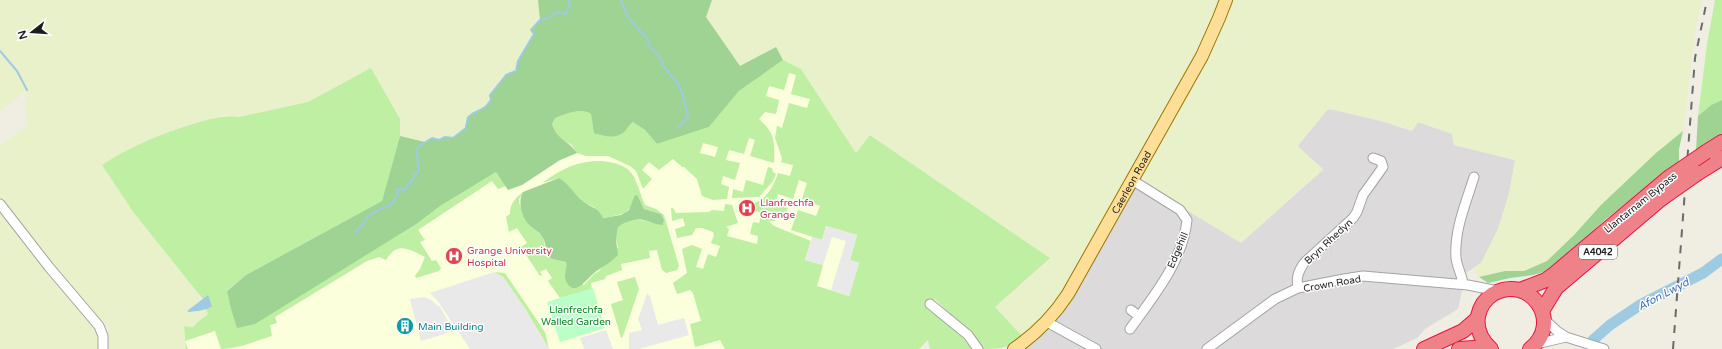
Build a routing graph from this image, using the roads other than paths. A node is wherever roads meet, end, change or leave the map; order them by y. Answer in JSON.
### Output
{"nodes":[{"id":1,"x":1226,"y":0,"type":"edge"},
{"id":2,"x":1722,"y":142,"type":"edge"},
{"id":3,"x":1373,"y":158,"type":"dead end"},
{"id":4,"x":1722,"y":158,"type":"edge"},
{"id":5,"x":1474,"y":177,"type":"dead end"},
{"id":6,"x":1132,"y":180,"type":"junction"},
{"id":7,"x":1471,"y":188,"type":"junction"},
{"id":8,"x":1480,"y":192,"type":"dead end"},
{"id":9,"x":0,"y":204,"type":"edge"},
{"id":10,"x":1465,"y":284,"type":"junction"},
{"id":11,"x":1298,"y":288,"type":"junction"},
{"id":12,"x":1520,"y":290,"type":"junction"},
{"id":13,"x":1498,"y":291,"type":"junction"},
{"id":14,"x":930,"y":304,"type":"dead end"},
{"id":15,"x":1131,"y":310,"type":"dead end"},
{"id":16,"x":1543,"y":315,"type":"junction"},
{"id":17,"x":1139,"y":316,"type":"junction"},
{"id":18,"x":1478,"y":318,"type":"junction"},
{"id":19,"x":1047,"y":322,"type":"junction"},
{"id":20,"x":1130,"y":329,"type":"dead end"},
{"id":21,"x":1566,"y":337,"type":"junction"},
{"id":22,"x":1533,"y":347,"type":"edge"},
{"id":23,"x":1490,"y":348,"type":"edge"},
{"id":24,"x":103,"y":349,"type":"edge"},
{"id":25,"x":978,"y":349,"type":"edge"},
{"id":26,"x":1014,"y":349,"type":"edge"},
{"id":27,"x":1096,"y":349,"type":"edge"},
{"id":28,"x":1207,"y":349,"type":"edge"},
{"id":29,"x":1424,"y":349,"type":"edge"},
{"id":30,"x":1459,"y":349,"type":"edge"},
{"id":31,"x":1604,"y":349,"type":"edge"}],
"edges":[{"from":1,"to":6,"type":"main road","name":"Caerleon Road"},
{"from":2,"to":12,"type":"highway","name":"Llantarnam Bypass","number":"A4042","bridge":true},
{"from":3,"to":11,"type":"street","name":"Bryn Rhedyn"},
{"from":4,"to":16,"type":"highway","name":"Llantarnam Bypass","number":"A4042","bridge":true},
{"from":5,"to":7,"type":"street"},
{"from":6,"to":17,"type":"street","name":"Edgehill"},
{"from":6,"to":19,"type":"main road","name":"Caerleon Road"},
{"from":7,"to":8,"type":"street"},
{"from":7,"to":10,"type":"street"},
{"from":9,"to":24,"type":"street"},
{"from":10,"to":11,"type":"street","name":"Crown Road"},
{"from":10,"to":13,"type":"street","name":"Crown Road"},
{"from":11,"to":28,"type":"street","name":"Crown Road"},
{"from":12,"to":13,"type":"highway","name":"Llantarnam Bypass"},
{"from":12,"to":16,"type":"highway"},
{"from":13,"to":18,"type":"highway"},
{"from":14,"to":25,"type":"street"},
{"from":15,"to":17,"type":"street"},
{"from":16,"to":21,"type":"street"},
{"from":16,"to":22,"type":"highway","name":"Llantarnam Bypass"},
{"from":17,"to":20,"type":"street","name":"Edgehill"},
{"from":18,"to":23,"type":"highway"},
{"from":18,"to":29,"type":"highway"},
{"from":19,"to":26,"type":"main road","name":"Caerleon Road"},
{"from":19,"to":27,"type":"street"},
{"from":21,"to":22,"type":"street"},
{"from":21,"to":31,"type":"street"},
{"from":23,"to":30,"type":"highway"}]}
